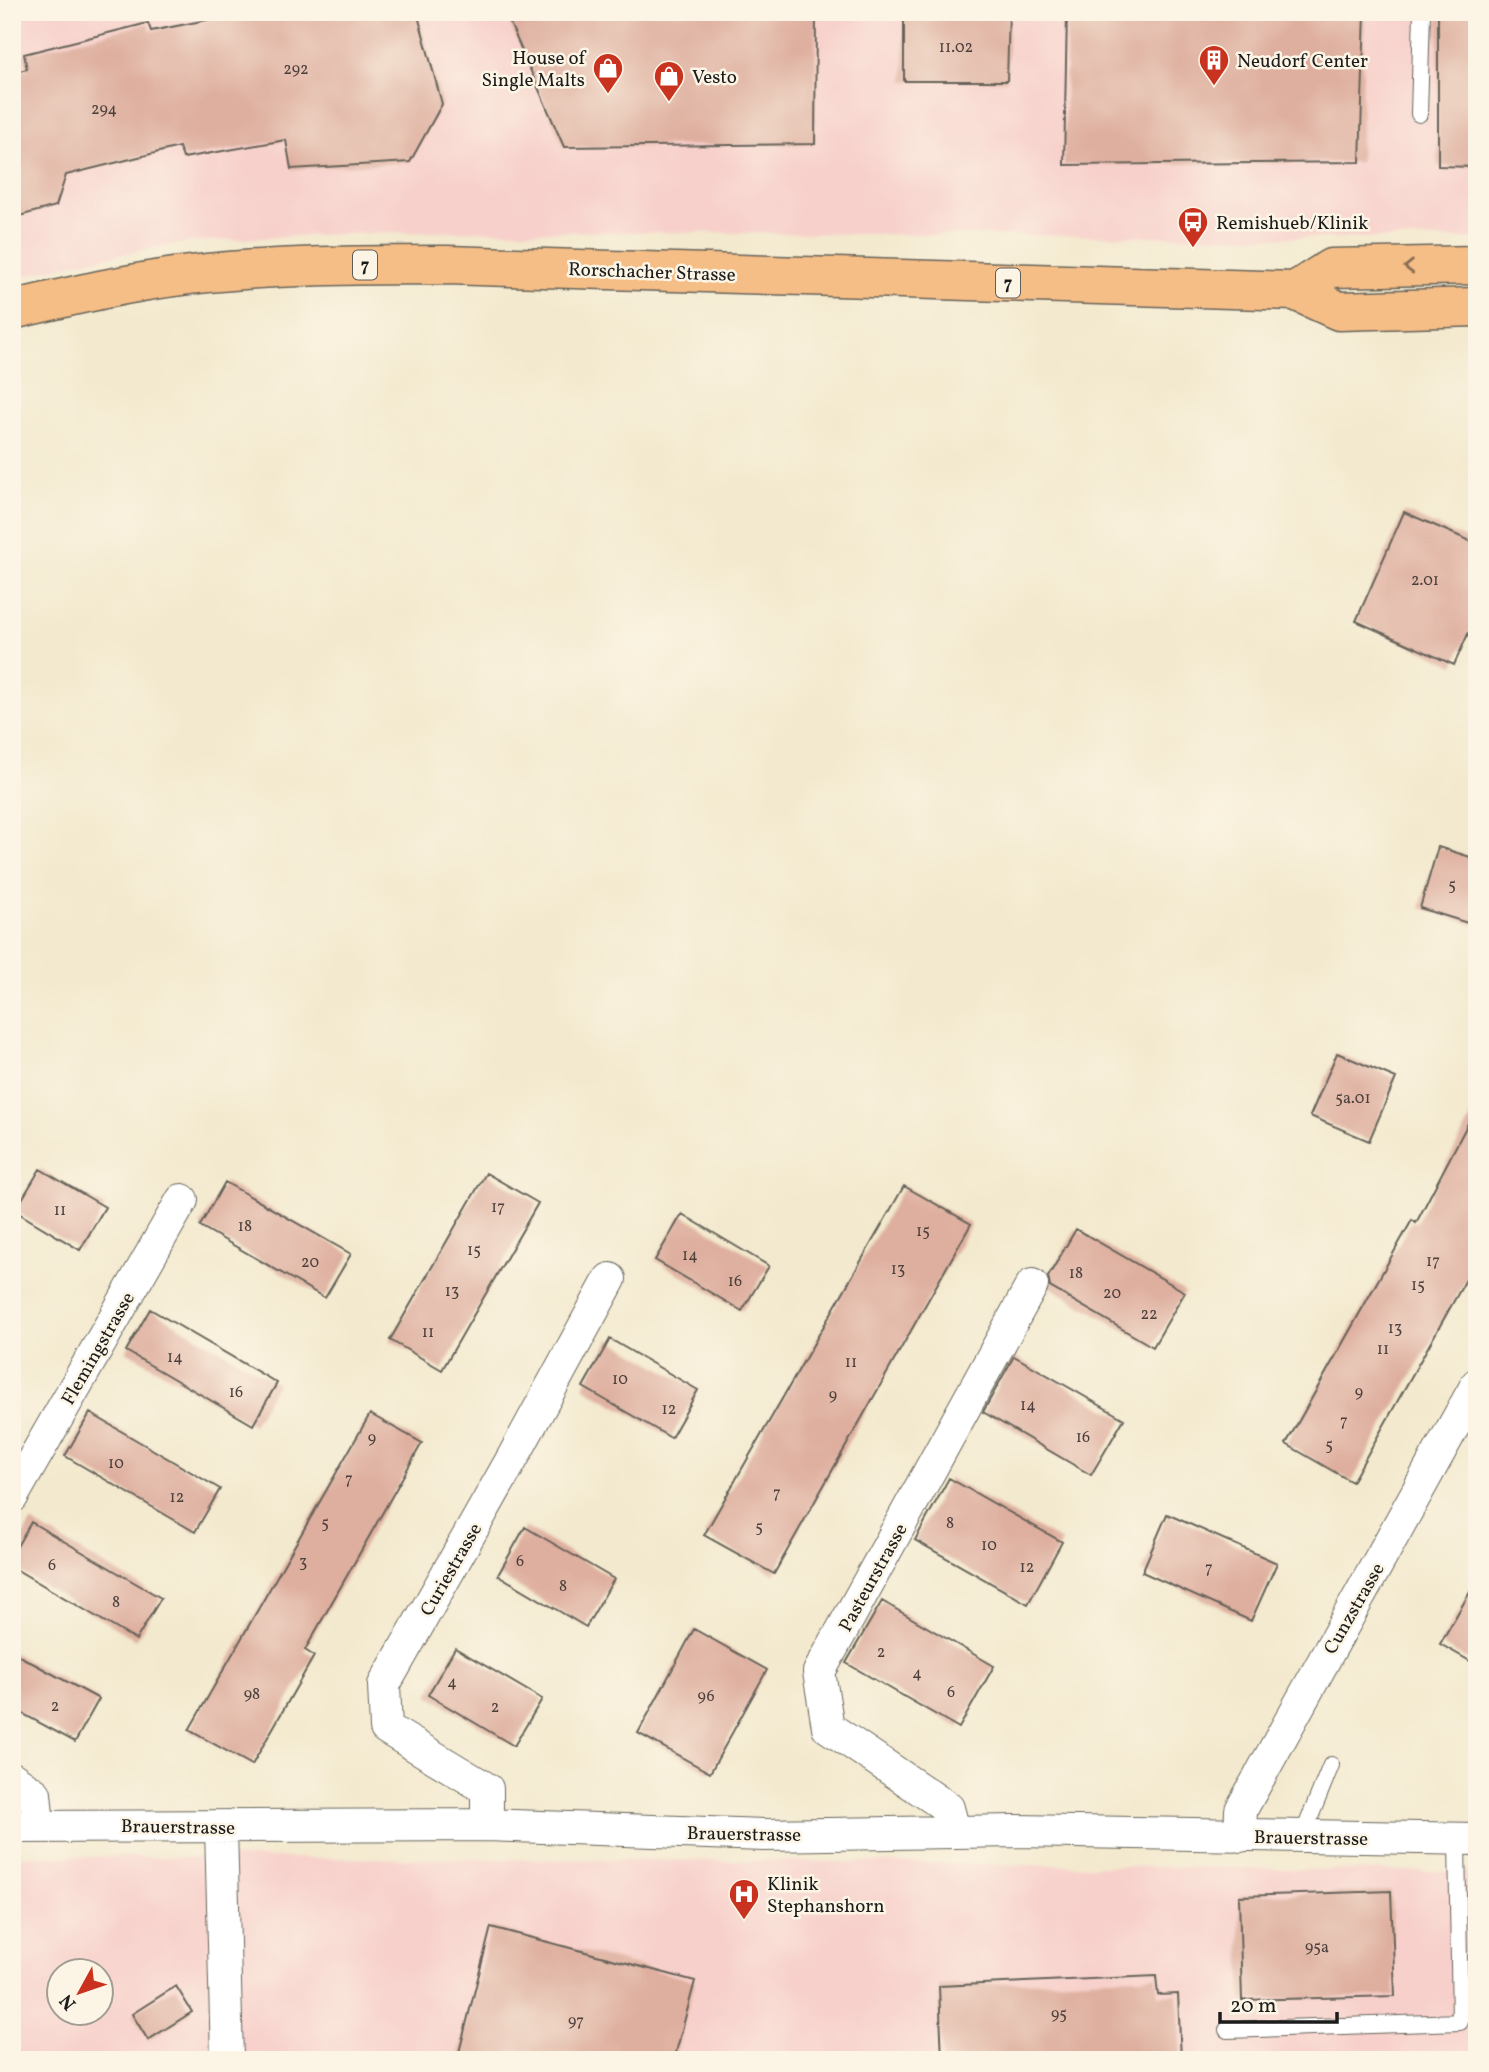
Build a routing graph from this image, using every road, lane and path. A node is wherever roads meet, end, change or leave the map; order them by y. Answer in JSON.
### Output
{"nodes":[{"id":1,"x":1422,"y":12,"type":"edge"},
{"id":2,"x":1419,"y":114,"type":"dead end"},
{"id":3,"x":1477,"y":265,"type":"edge"},
{"id":4,"x":1295,"y":291,"type":"junction"},
{"id":5,"x":1477,"y":307,"type":"edge"},
{"id":6,"x":12,"y":310,"type":"edge"},
{"id":7,"x":182,"y":1200,"type":"dead end"},
{"id":8,"x":610,"y":1279,"type":"dead end"},
{"id":9,"x":1032,"y":1285,"type":"dead end"},
{"id":10,"x":1477,"y":1384,"type":"edge"},
{"id":11,"x":12,"y":1497,"type":"edge"},
{"id":12,"x":1331,"y":1765,"type":"dead end"},
{"id":13,"x":12,"y":1778,"type":"edge"},
{"id":14,"x":487,"y":1825,"type":"junction"},
{"id":15,"x":25,"y":1826,"type":"edge"},
{"id":16,"x":221,"y":1828,"type":"junction"},
{"id":17,"x":954,"y":1831,"type":"junction"},
{"id":18,"x":1240,"y":1836,"type":"junction"},
{"id":19,"x":1302,"y":1837,"type":"junction"},
{"id":20,"x":1467,"y":1840,"type":"edge"},
{"id":21,"x":1227,"y":2030,"type":"dead end"},
{"id":22,"x":227,"y":2060,"type":"edge"}],
"edges":[{"from":1,"to":2,"type":"lane"},
{"from":3,"to":4,"type":"main road","one_way":true},
{"from":4,"to":5,"type":"main road","name":"Rorschacher Strasse","number":"7"},
{"from":4,"to":6,"type":"main road","name":"Rorschacher Strasse","number":"7"},
{"from":7,"to":11,"type":"street","name":"Flemingstrasse"},
{"from":8,"to":14,"type":"street","name":"Curiestrasse"},
{"from":9,"to":17,"type":"street","name":"Pasteurstrasse"},
{"from":10,"to":18,"type":"street","name":"Cunzstrasse"},
{"from":12,"to":19,"type":"lane"},
{"from":13,"to":15,"type":"street"},
{"from":14,"to":16,"type":"street","name":"Brauerstrasse"},
{"from":14,"to":17,"type":"street","name":"Brauerstrasse"},
{"from":15,"to":16,"type":"street","name":"Brauerstrasse"},
{"from":16,"to":22,"type":"street"},
{"from":17,"to":18,"type":"street","name":"Brauerstrasse"},
{"from":18,"to":19,"type":"street","name":"Brauerstrasse"},
{"from":19,"to":20,"type":"street","name":"Brauerstrasse"},
{"from":20,"to":21,"type":"lane"}]}
